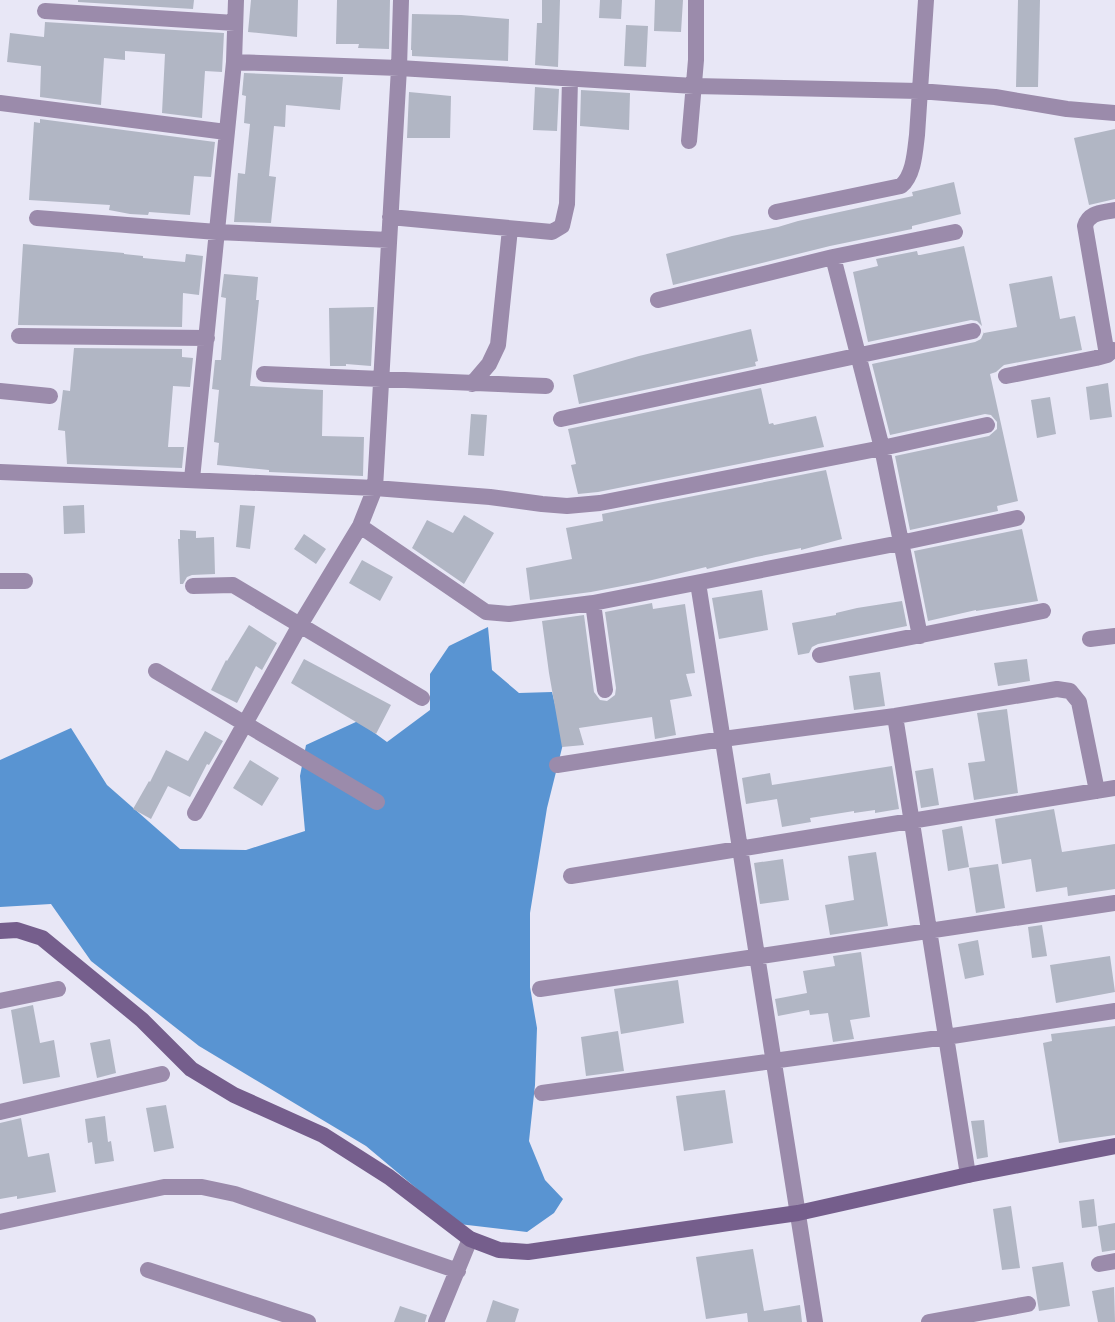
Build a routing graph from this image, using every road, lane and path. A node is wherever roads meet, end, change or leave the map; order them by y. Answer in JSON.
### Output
{"nodes":[{"id":1,"x":236,"y":0,"type":"edge"},
{"id":2,"x":401,"y":0,"type":"edge"},
{"id":3,"x":696,"y":0,"type":"edge"},
{"id":4,"x":926,"y":0,"type":"edge"},
{"id":5,"x":45,"y":11,"type":"dead end"},
{"id":6,"x":235,"y":23,"type":"junction"},
{"id":7,"x":234,"y":62,"type":"junction"},
{"id":8,"x":399,"y":68,"type":"junction"},
{"id":9,"x":570,"y":79,"type":"junction"},
{"id":10,"x":694,"y":86,"type":"junction"},
{"id":11,"x":919,"y":91,"type":"junction"},
{"id":12,"x":0,"y":103,"type":"edge"},
{"id":13,"x":1115,"y":113,"type":"edge"},
{"id":14,"x":226,"y":132,"type":"junction"},
{"id":15,"x":689,"y":141,"type":"dead end"},
{"id":16,"x":1115,"y":210,"type":"edge"},
{"id":17,"x":776,"y":212,"type":"dead end"},
{"id":18,"x":390,"y":217,"type":"junction"},
{"id":19,"x":37,"y":218,"type":"dead end"},
{"id":20,"x":510,"y":229,"type":"junction"},
{"id":21,"x":217,"y":232,"type":"junction"},
{"id":22,"x":955,"y":232,"type":"dead end"},
{"id":23,"x":389,"y":240,"type":"junction"},
{"id":24,"x":833,"y":257,"type":"junction"},
{"id":25,"x":658,"y":300,"type":"dead end"},
{"id":26,"x":973,"y":331,"type":"dead end"},
{"id":27,"x":19,"y":336,"type":"dead end"},
{"id":28,"x":207,"y":338,"type":"junction"},
{"id":29,"x":1111,"y":351,"type":"edge"},
{"id":30,"x":858,"y":357,"type":"junction"},
{"id":31,"x":264,"y":374,"type":"dead end"},
{"id":32,"x":1006,"y":376,"type":"dead end"},
{"id":33,"x":381,"y":380,"type":"junction"},
{"id":34,"x":472,"y":384,"type":"junction"},
{"id":35,"x":546,"y":386,"type":"dead end"},
{"id":36,"x":0,"y":391,"type":"edge"},
{"id":37,"x":50,"y":396,"type":"dead end"},
{"id":38,"x":561,"y":419,"type":"dead end"},
{"id":39,"x":987,"y":425,"type":"dead end"},
{"id":40,"x":882,"y":448,"type":"junction"},
{"id":41,"x":0,"y":472,"type":"edge"},
{"id":42,"x":192,"y":479,"type":"junction"},
{"id":43,"x":375,"y":488,"type":"junction"},
{"id":44,"x":1017,"y":518,"type":"dead end"},
{"id":45,"x":360,"y":526,"type":"junction"},
{"id":46,"x":900,"y":543,"type":"junction"},
{"id":47,"x":0,"y":581,"type":"edge"},
{"id":48,"x":25,"y":581,"type":"dead end"},
{"id":49,"x":698,"y":583,"type":"junction"},
{"id":50,"x":193,"y":586,"type":"dead end"},
{"id":51,"x":593,"y":603,"type":"junction"},
{"id":52,"x":1043,"y":611,"type":"dead end"},
{"id":53,"x":300,"y":625,"type":"junction"},
{"id":54,"x":920,"y":636,"type":"junction"},
{"id":55,"x":1115,"y":636,"type":"edge"},
{"id":56,"x":1090,"y":639,"type":"dead end"},
{"id":57,"x":820,"y":655,"type":"dead end"},
{"id":58,"x":156,"y":671,"type":"dead end"},
{"id":59,"x":605,"y":690,"type":"dead end"},
{"id":60,"x":422,"y":698,"type":"dead end"},
{"id":61,"x":895,"y":716,"type":"junction"},
{"id":62,"x":245,"y":723,"type":"junction"},
{"id":63,"x":723,"y":739,"type":"junction"},
{"id":64,"x":557,"y":765,"type":"dead end"},
{"id":65,"x":1115,"y":788,"type":"edge"},
{"id":66,"x":1097,"y":791,"type":"junction"},
{"id":67,"x":377,"y":802,"type":"dead end"},
{"id":68,"x":195,"y":813,"type":"dead end"},
{"id":69,"x":910,"y":822,"type":"junction"},
{"id":70,"x":740,"y":847,"type":"junction"},
{"id":71,"x":571,"y":876,"type":"dead end"},
{"id":72,"x":1115,"y":903,"type":"edge"},
{"id":73,"x":928,"y":930,"type":"junction"},
{"id":74,"x":0,"y":931,"type":"edge"},
{"id":75,"x":757,"y":956,"type":"junction"},
{"id":76,"x":58,"y":989,"type":"dead end"},
{"id":77,"x":540,"y":989,"type":"dead end"},
{"id":78,"x":0,"y":1001,"type":"edge"},
{"id":79,"x":1115,"y":1011,"type":"edge"},
{"id":80,"x":946,"y":1037,"type":"junction"},
{"id":81,"x":774,"y":1061,"type":"junction"},
{"id":82,"x":162,"y":1074,"type":"dead end"},
{"id":83,"x":542,"y":1093,"type":"dead end"},
{"id":84,"x":0,"y":1112,"type":"edge"},
{"id":85,"x":1115,"y":1146,"type":"edge"},
{"id":86,"x":968,"y":1175,"type":"junction"},
{"id":87,"x":798,"y":1213,"type":"junction"},
{"id":88,"x":0,"y":1222,"type":"edge"},
{"id":89,"x":470,"y":1239,"type":"junction"},
{"id":90,"x":148,"y":1270,"type":"dead end"},
{"id":91,"x":458,"y":1271,"type":"junction"},
{"id":92,"x":1028,"y":1304,"type":"dead end"},
{"id":93,"x":952,"y":1320,"type":"edge"},
{"id":94,"x":308,"y":1322,"type":"edge"},
{"id":95,"x":436,"y":1322,"type":"edge"},
{"id":96,"x":815,"y":1322,"type":"edge"},
{"id":97,"x":929,"y":1322,"type":"edge"}],
"edges":[{"from":1,"to":6,"type":"street"},
{"from":2,"to":8,"type":"street"},
{"from":3,"to":10,"type":"street"},
{"from":4,"to":11,"type":"street"},
{"from":5,"to":6,"type":"street"},
{"from":6,"to":7,"type":"street"},
{"from":7,"to":8,"type":"street"},
{"from":7,"to":14,"type":"street"},
{"from":8,"to":9,"type":"street"},
{"from":8,"to":18,"type":"street"},
{"from":9,"to":10,"type":"street"},
{"from":9,"to":20,"type":"street"},
{"from":10,"to":11,"type":"street"},
{"from":10,"to":15,"type":"street"},
{"from":11,"to":13,"type":"street"},
{"from":11,"to":17,"type":"street"},
{"from":12,"to":14,"type":"street"},
{"from":14,"to":21,"type":"street"},
{"from":16,"to":29,"type":"street"},
{"from":18,"to":20,"type":"street"},
{"from":18,"to":23,"type":"street"},
{"from":19,"to":21,"type":"street"},
{"from":20,"to":34,"type":"street"},
{"from":21,"to":23,"type":"street"},
{"from":21,"to":28,"type":"street"},
{"from":22,"to":24,"type":"street"},
{"from":23,"to":33,"type":"street"},
{"from":24,"to":25,"type":"street"},
{"from":24,"to":30,"type":"street"},
{"from":26,"to":30,"type":"street"},
{"from":27,"to":28,"type":"street"},
{"from":28,"to":42,"type":"street"},
{"from":29,"to":32,"type":"street"},
{"from":30,"to":38,"type":"street"},
{"from":30,"to":40,"type":"street"},
{"from":31,"to":33,"type":"street"},
{"from":33,"to":34,"type":"street"},
{"from":33,"to":43,"type":"street"},
{"from":34,"to":35,"type":"street"},
{"from":36,"to":37,"type":"street"},
{"from":39,"to":40,"type":"street"},
{"from":40,"to":43,"type":"street"},
{"from":40,"to":46,"type":"street"},
{"from":41,"to":42,"type":"street"},
{"from":42,"to":43,"type":"street"},
{"from":43,"to":45,"type":"street"},
{"from":44,"to":46,"type":"street"},
{"from":45,"to":51,"type":"street"},
{"from":45,"to":53,"type":"street"},
{"from":46,"to":49,"type":"street"},
{"from":46,"to":54,"type":"street"},
{"from":47,"to":48,"type":"street"},
{"from":49,"to":51,"type":"street"},
{"from":49,"to":63,"type":"street"},
{"from":50,"to":53,"type":"street"},
{"from":51,"to":59,"type":"street"},
{"from":52,"to":54,"type":"street"},
{"from":53,"to":60,"type":"street"},
{"from":53,"to":62,"type":"street"},
{"from":54,"to":57,"type":"street"},
{"from":55,"to":56,"type":"street"},
{"from":58,"to":62,"type":"street"},
{"from":61,"to":63,"type":"street"},
{"from":61,"to":66,"type":"street"},
{"from":61,"to":69,"type":"street"},
{"from":62,"to":67,"type":"street"},
{"from":62,"to":68,"type":"street"},
{"from":63,"to":64,"type":"street"},
{"from":63,"to":70,"type":"street"},
{"from":65,"to":66,"type":"street"},
{"from":66,"to":69,"type":"street"},
{"from":69,"to":70,"type":"street"},
{"from":69,"to":73,"type":"street"},
{"from":70,"to":71,"type":"street"},
{"from":70,"to":75,"type":"street"},
{"from":72,"to":73,"type":"street"},
{"from":73,"to":75,"type":"street"},
{"from":73,"to":80,"type":"street"},
{"from":74,"to":89,"type":"street"},
{"from":75,"to":77,"type":"street"},
{"from":75,"to":81,"type":"street"},
{"from":76,"to":78,"type":"street"},
{"from":79,"to":80,"type":"street"},
{"from":80,"to":81,"type":"street"},
{"from":80,"to":86,"type":"street"},
{"from":81,"to":83,"type":"street"},
{"from":81,"to":87,"type":"street"},
{"from":82,"to":84,"type":"street"},
{"from":85,"to":86,"type":"street"},
{"from":86,"to":87,"type":"street"},
{"from":87,"to":89,"type":"street"},
{"from":87,"to":96,"type":"street"},
{"from":88,"to":91,"type":"street"},
{"from":89,"to":91,"type":"street"},
{"from":90,"to":94,"type":"street"},
{"from":91,"to":95,"type":"street"},
{"from":92,"to":93,"type":"street"},
{"from":93,"to":97,"type":"street"}]}
